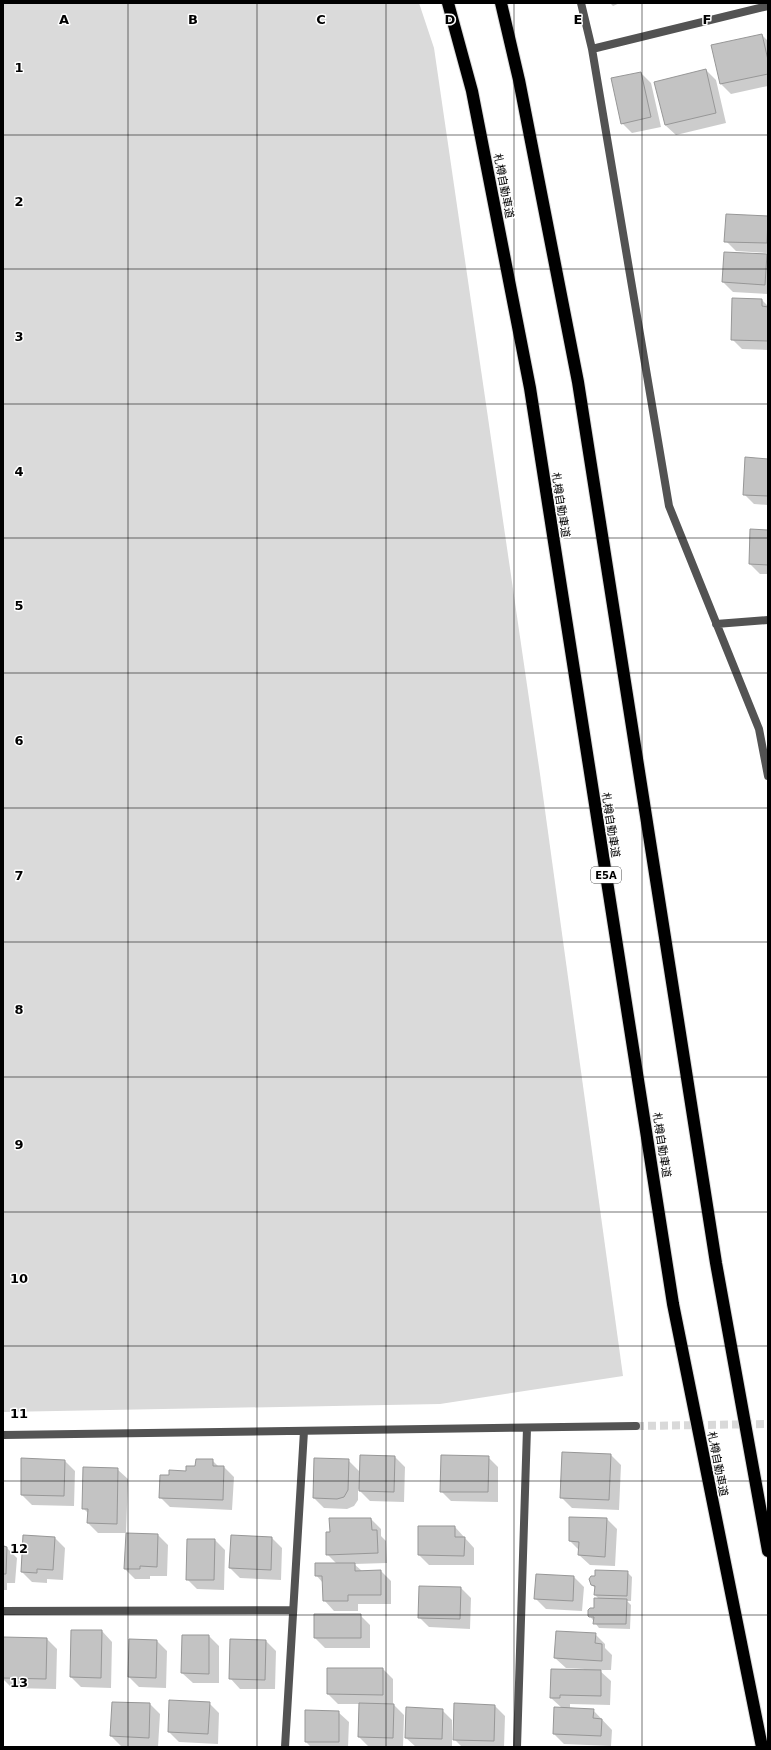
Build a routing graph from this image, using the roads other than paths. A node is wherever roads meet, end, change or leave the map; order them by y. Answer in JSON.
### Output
{"nodes":[{"id":1,"x":448,"y":3,"type":"edge"},
{"id":2,"x":500,"y":3,"type":"edge"},
{"id":3,"x":581,"y":3,"type":"edge"},
{"id":4,"x":768,"y":6,"type":"edge"},
{"id":5,"x":592,"y":49,"type":"junction"},
{"id":6,"x":768,"y":620,"type":"edge"},
{"id":7,"x":716,"y":624,"type":"junction"},
{"id":8,"x":768,"y":776,"type":"edge"},
{"id":9,"x":636,"y":1426,"type":"tunnel mouth"},
{"id":10,"x":527,"y":1428,"type":"junction"},
{"id":11,"x":304,"y":1431,"type":"junction"},
{"id":12,"x":3,"y":1435,"type":"edge"},
{"id":13,"x":768,"y":1551,"type":"edge"},
{"id":14,"x":293,"y":1610,"type":"junction"},
{"id":15,"x":3,"y":1611,"type":"edge"},
{"id":16,"x":285,"y":1747,"type":"edge"},
{"id":17,"x":518,"y":1747,"type":"edge"},
{"id":18,"x":762,"y":1747,"type":"edge"}],
"edges":[{"from":1,"to":18,"type":"highway","name":"札樽自動車道","number":"E5A"},
{"from":2,"to":13,"type":"highway"},
{"from":3,"to":5,"type":"street"},
{"from":4,"to":5,"type":"street"},
{"from":5,"to":7,"type":"street"},
{"from":6,"to":7,"type":"street"},
{"from":7,"to":8,"type":"street"},
{"from":9,"to":10,"type":"street"},
{"from":10,"to":11,"type":"street"},
{"from":10,"to":17,"type":"street"},
{"from":11,"to":12,"type":"street"},
{"from":11,"to":14,"type":"street"},
{"from":14,"to":15,"type":"street"},
{"from":14,"to":16,"type":"street"}]}
